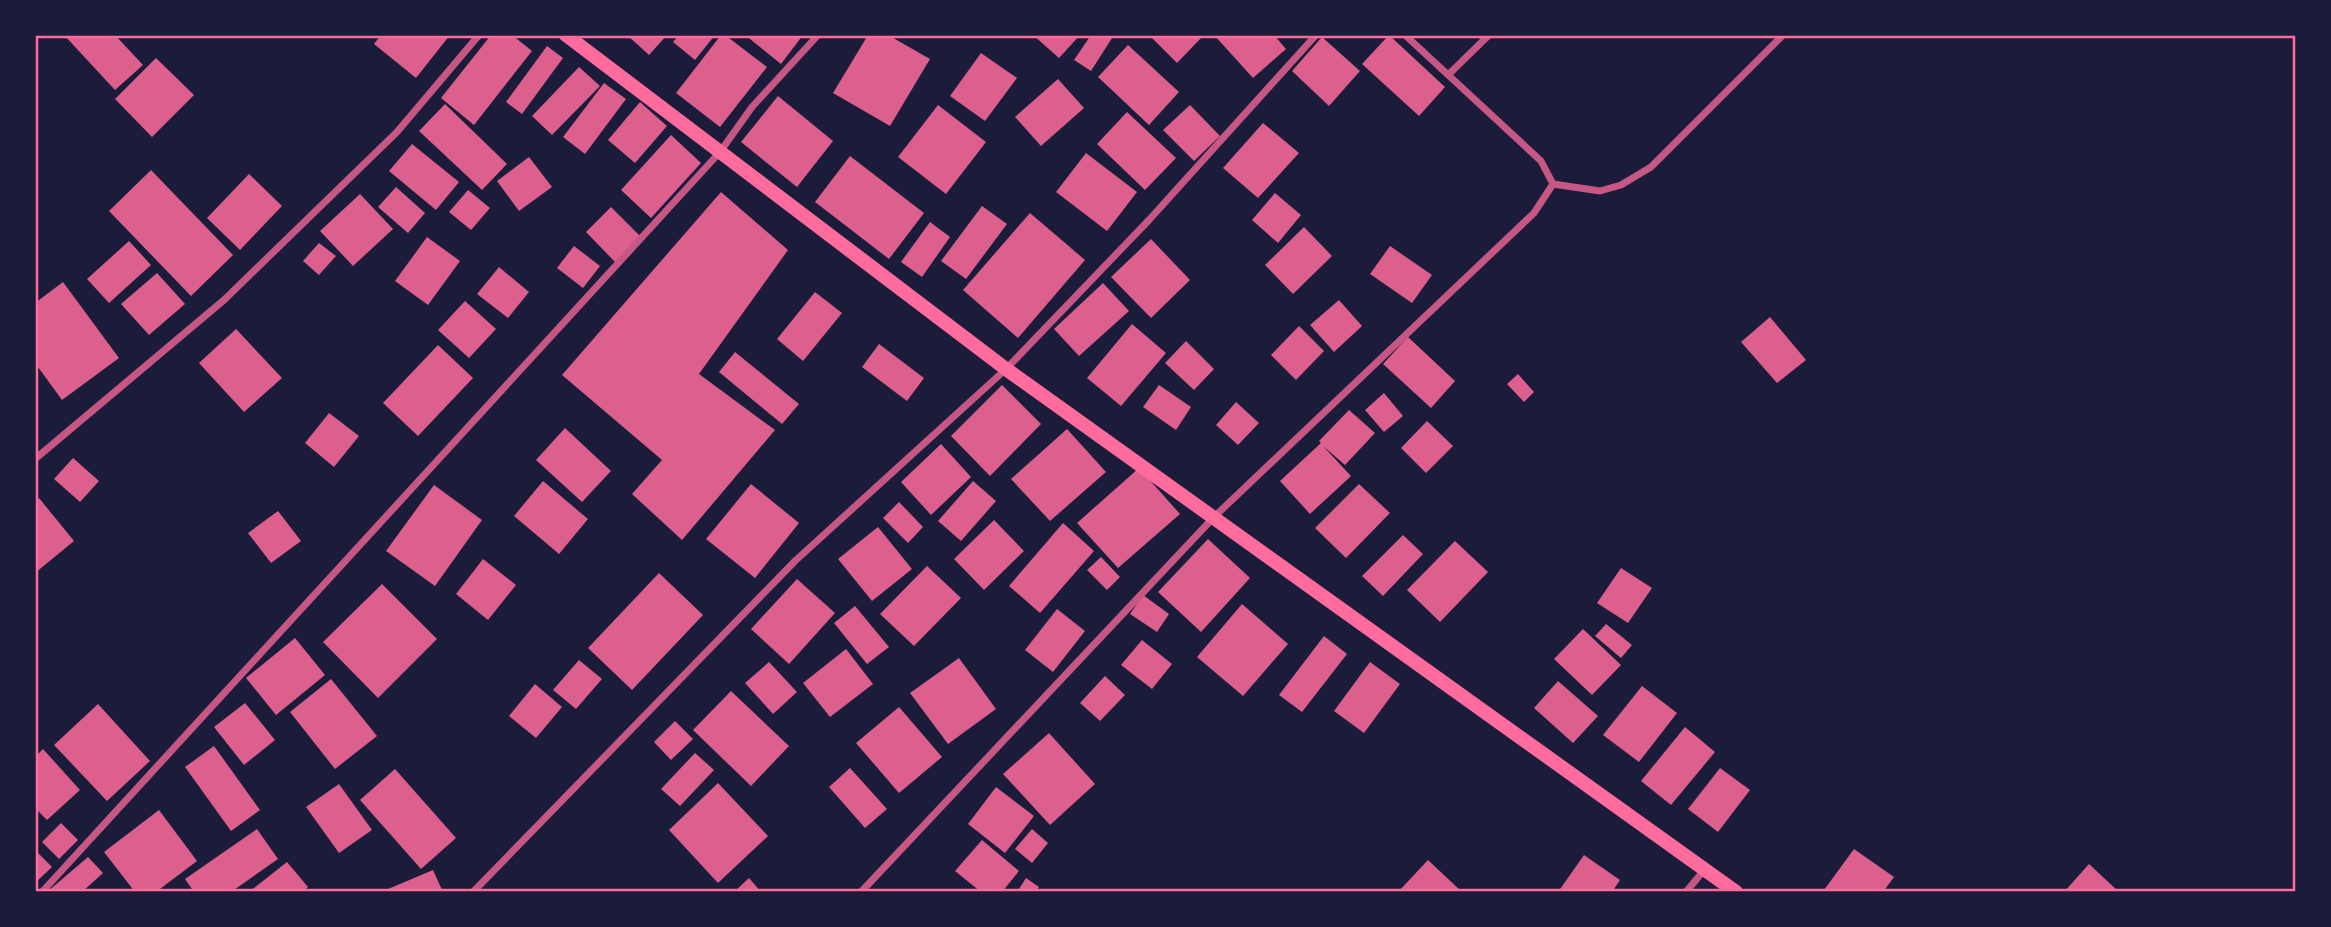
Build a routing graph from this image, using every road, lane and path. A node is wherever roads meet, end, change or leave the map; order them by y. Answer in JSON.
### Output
{"nodes":[{"id":1,"x":479,"y":35,"type":"edge"},
{"id":2,"x":566,"y":35,"type":"edge"},
{"id":3,"x":818,"y":35,"type":"edge"},
{"id":4,"x":1316,"y":35,"type":"edge"},
{"id":5,"x":1405,"y":35,"type":"edge"},
{"id":6,"x":1489,"y":35,"type":"edge"},
{"id":7,"x":1783,"y":35,"type":"edge"},
{"id":8,"x":1449,"y":74,"type":"junction"},
{"id":9,"x":720,"y":152,"type":"junction"},
{"id":10,"x":1553,"y":184,"type":"junction"},
{"id":11,"x":1006,"y":369,"type":"junction"},
{"id":12,"x":35,"y":459,"type":"edge"},
{"id":13,"x":1214,"y":517,"type":"junction"},
{"id":14,"x":1705,"y":869,"type":"junction"},
{"id":15,"x":41,"y":892,"type":"edge"},
{"id":16,"x":473,"y":892,"type":"edge"},
{"id":17,"x":861,"y":892,"type":"edge"},
{"id":18,"x":1686,"y":892,"type":"edge"},
{"id":19,"x":1736,"y":892,"type":"edge"}],
"edges":[{"from":1,"to":12,"type":"street"},
{"from":2,"to":9,"type":"main road"},
{"from":3,"to":9,"type":"street"},
{"from":4,"to":11,"type":"street"},
{"from":5,"to":8,"type":"street"},
{"from":6,"to":8,"type":"street"},
{"from":7,"to":10,"type":"street"},
{"from":8,"to":10,"type":"street"},
{"from":9,"to":11,"type":"main road"},
{"from":9,"to":15,"type":"street"},
{"from":10,"to":13,"type":"street"},
{"from":11,"to":13,"type":"main road"},
{"from":11,"to":16,"type":"street"},
{"from":13,"to":14,"type":"main road"},
{"from":13,"to":17,"type":"street"},
{"from":14,"to":18,"type":"street"},
{"from":14,"to":19,"type":"main road"}]}
